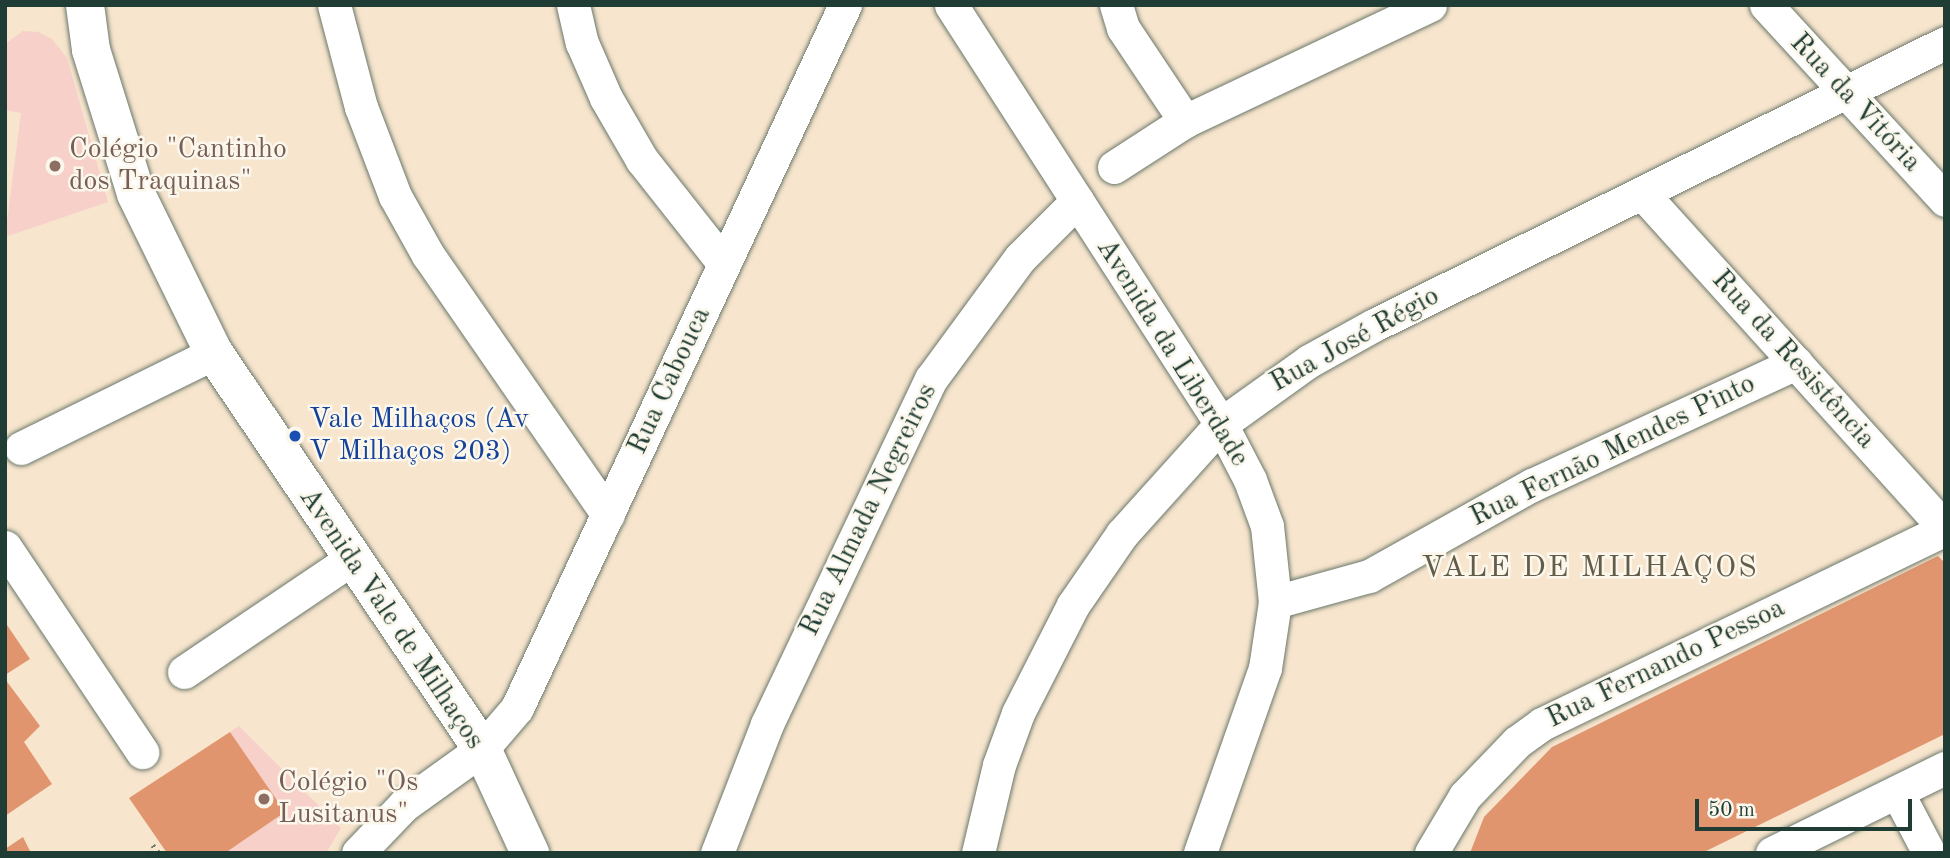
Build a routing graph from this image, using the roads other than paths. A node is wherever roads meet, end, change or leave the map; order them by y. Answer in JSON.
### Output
{"nodes":[{"id":1,"x":85,"y":5,"type":"edge"},
{"id":2,"x":334,"y":5,"type":"edge"},
{"id":3,"x":573,"y":5,"type":"edge"},
{"id":4,"x":845,"y":5,"type":"edge"},
{"id":5,"x":951,"y":5,"type":"edge"},
{"id":6,"x":1116,"y":5,"type":"edge"},
{"id":7,"x":1430,"y":5,"type":"edge"},
{"id":8,"x":1766,"y":5,"type":"edge"},
{"id":9,"x":1945,"y":43,"type":"edge"},
{"id":10,"x":1846,"y":93,"type":"junction"},
{"id":11,"x":1185,"y":121,"type":"junction"},
{"id":12,"x":1114,"y":167,"type":"dead end"},
{"id":13,"x":1642,"y":193,"type":"junction"},
{"id":14,"x":1945,"y":200,"type":"edge"},
{"id":15,"x":1077,"y":201,"type":"junction"},
{"id":16,"x":724,"y":264,"type":"junction"},
{"id":17,"x":214,"y":353,"type":"junction"},
{"id":18,"x":1796,"y":363,"type":"junction"},
{"id":19,"x":1221,"y":424,"type":"junction"},
{"id":20,"x":21,"y":448,"type":"dead end"},
{"id":21,"x":608,"y":515,"type":"junction"},
{"id":22,"x":1945,"y":528,"type":"edge"},
{"id":23,"x":5,"y":547,"type":"edge"},
{"id":24,"x":350,"y":560,"type":"junction"},
{"id":25,"x":1275,"y":602,"type":"junction"},
{"id":26,"x":184,"y":672,"type":"dead end"},
{"id":27,"x":482,"y":749,"type":"junction"},
{"id":28,"x":142,"y":752,"type":"dead end"},
{"id":29,"x":1945,"y":768,"type":"edge"},
{"id":30,"x":1897,"y":792,"type":"junction"},
{"id":31,"x":358,"y":853,"type":"edge"},
{"id":32,"x":530,"y":853,"type":"edge"},
{"id":33,"x":717,"y":853,"type":"edge"},
{"id":34,"x":978,"y":853,"type":"edge"},
{"id":35,"x":1200,"y":853,"type":"edge"},
{"id":36,"x":1431,"y":853,"type":"edge"},
{"id":37,"x":1772,"y":853,"type":"edge"},
{"id":38,"x":1928,"y":853,"type":"edge"}],
"edges":[{"from":1,"to":17,"type":"street","name":"Avenida Vale de Milhaços"},
{"from":2,"to":21,"type":"street"},
{"from":3,"to":16,"type":"street"},
{"from":4,"to":16,"type":"street","name":"Rua Cabouca"},
{"from":5,"to":15,"type":"street","name":"Avenida da Liberdade"},
{"from":6,"to":11,"type":"street"},
{"from":7,"to":11,"type":"street"},
{"from":8,"to":10,"type":"street","name":"Rua da Vitória"},
{"from":9,"to":10,"type":"street","name":"Rua José Régio"},
{"from":10,"to":13,"type":"street","name":"Rua José Régio"},
{"from":10,"to":14,"type":"street","name":"Rua da Vitória"},
{"from":11,"to":12,"type":"street"},
{"from":13,"to":18,"type":"street","name":"Rua da Resistência"},
{"from":13,"to":19,"type":"street","name":"Rua José Régio"},
{"from":15,"to":19,"type":"street","name":"Avenida da Liberdade"},
{"from":15,"to":33,"type":"street","name":"Rua Almada Negreiros"},
{"from":16,"to":21,"type":"street","name":"Rua Cabouca"},
{"from":17,"to":20,"type":"street"},
{"from":17,"to":24,"type":"street","name":"Avenida Vale de Milhaços"},
{"from":18,"to":22,"type":"street","name":"Rua da Resistência"},
{"from":18,"to":25,"type":"street","name":"Rua Fernão Mendes Pinto"},
{"from":19,"to":25,"type":"street","name":"Avenida da Liberdade"},
{"from":19,"to":34,"type":"street","name":"Rua José Régio"},
{"from":21,"to":27,"type":"street","name":"Rua Cabouca"},
{"from":22,"to":36,"type":"street","name":"Rua Fernando Pessoa"},
{"from":23,"to":28,"type":"street"},
{"from":24,"to":26,"type":"street"},
{"from":24,"to":27,"type":"street","name":"Avenida Vale de Milhaços"},
{"from":25,"to":35,"type":"street","name":"Avenida da Liberdade"},
{"from":27,"to":31,"type":"street","name":"Rua Cabouca"},
{"from":27,"to":32,"type":"street","name":"Avenida Vale de Milhaços"},
{"from":29,"to":30,"type":"street"},
{"from":30,"to":37,"type":"street"},
{"from":30,"to":38,"type":"street"}]}
